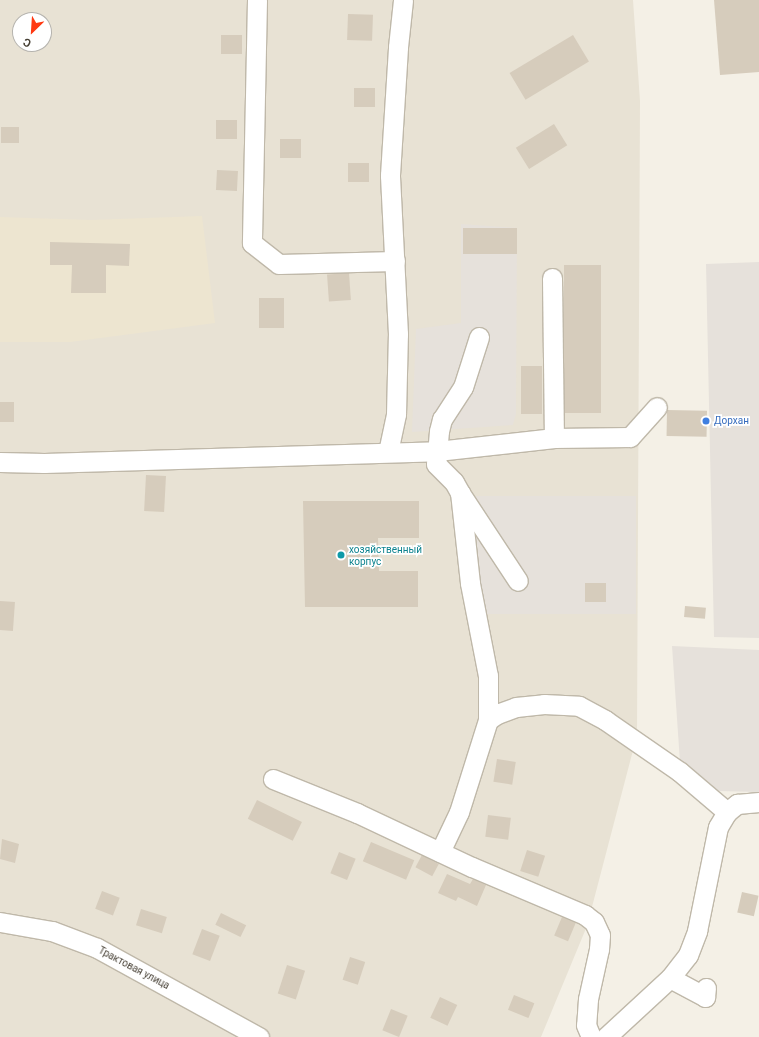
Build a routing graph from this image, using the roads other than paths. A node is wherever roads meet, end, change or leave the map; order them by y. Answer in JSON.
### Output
{"nodes":[{"id":1,"x":257,"y":0,"type":"edge"},
{"id":2,"x":403,"y":0,"type":"edge"},
{"id":3,"x":395,"y":261,"type":"junction"},
{"id":4,"x":552,"y":278,"type":"dead end"},
{"id":5,"x":479,"y":338,"type":"dead end"},
{"id":6,"x":657,"y":407,"type":"dead end"},
{"id":7,"x":554,"y":438,"type":"junction"},
{"id":8,"x":437,"y":451,"type":"junction"},
{"id":9,"x":388,"y":452,"type":"junction"},
{"id":10,"x":0,"y":462,"type":"edge"},
{"id":11,"x":460,"y":493,"type":"junction"},
{"id":12,"x":518,"y":580,"type":"dead end"},
{"id":13,"x":488,"y":720,"type":"junction"},
{"id":14,"x":273,"y":778,"type":"dead end"},
{"id":15,"x":759,"y":802,"type":"edge"},
{"id":16,"x":727,"y":812,"type":"junction"},
{"id":17,"x":440,"y":852,"type":"junction"},
{"id":18,"x":0,"y":922,"type":"edge"},
{"id":19,"x":670,"y":978,"type":"junction"},
{"id":20,"x":706,"y":988,"type":"dead end"},
{"id":21,"x":259,"y":1037,"type":"edge"},
{"id":22,"x":591,"y":1037,"type":"edge"},
{"id":23,"x":606,"y":1037,"type":"edge"}],
"edges":[{"from":1,"to":3,"type":"street"},
{"from":2,"to":3,"type":"street"},
{"from":3,"to":9,"type":"street"},
{"from":4,"to":7,"type":"street"},
{"from":5,"to":8,"type":"street"},
{"from":6,"to":7,"type":"street"},
{"from":7,"to":8,"type":"street"},
{"from":8,"to":9,"type":"street"},
{"from":8,"to":11,"type":"street"},
{"from":9,"to":10,"type":"street"},
{"from":11,"to":12,"type":"street"},
{"from":11,"to":13,"type":"street"},
{"from":13,"to":16,"type":"street"},
{"from":13,"to":17,"type":"street"},
{"from":14,"to":17,"type":"street"},
{"from":15,"to":16,"type":"street"},
{"from":16,"to":19,"type":"street"},
{"from":17,"to":22,"type":"street"},
{"from":18,"to":21,"type":"street","name":"Трактовая улица"},
{"from":19,"to":20,"type":"street"},
{"from":19,"to":23,"type":"street"}]}
